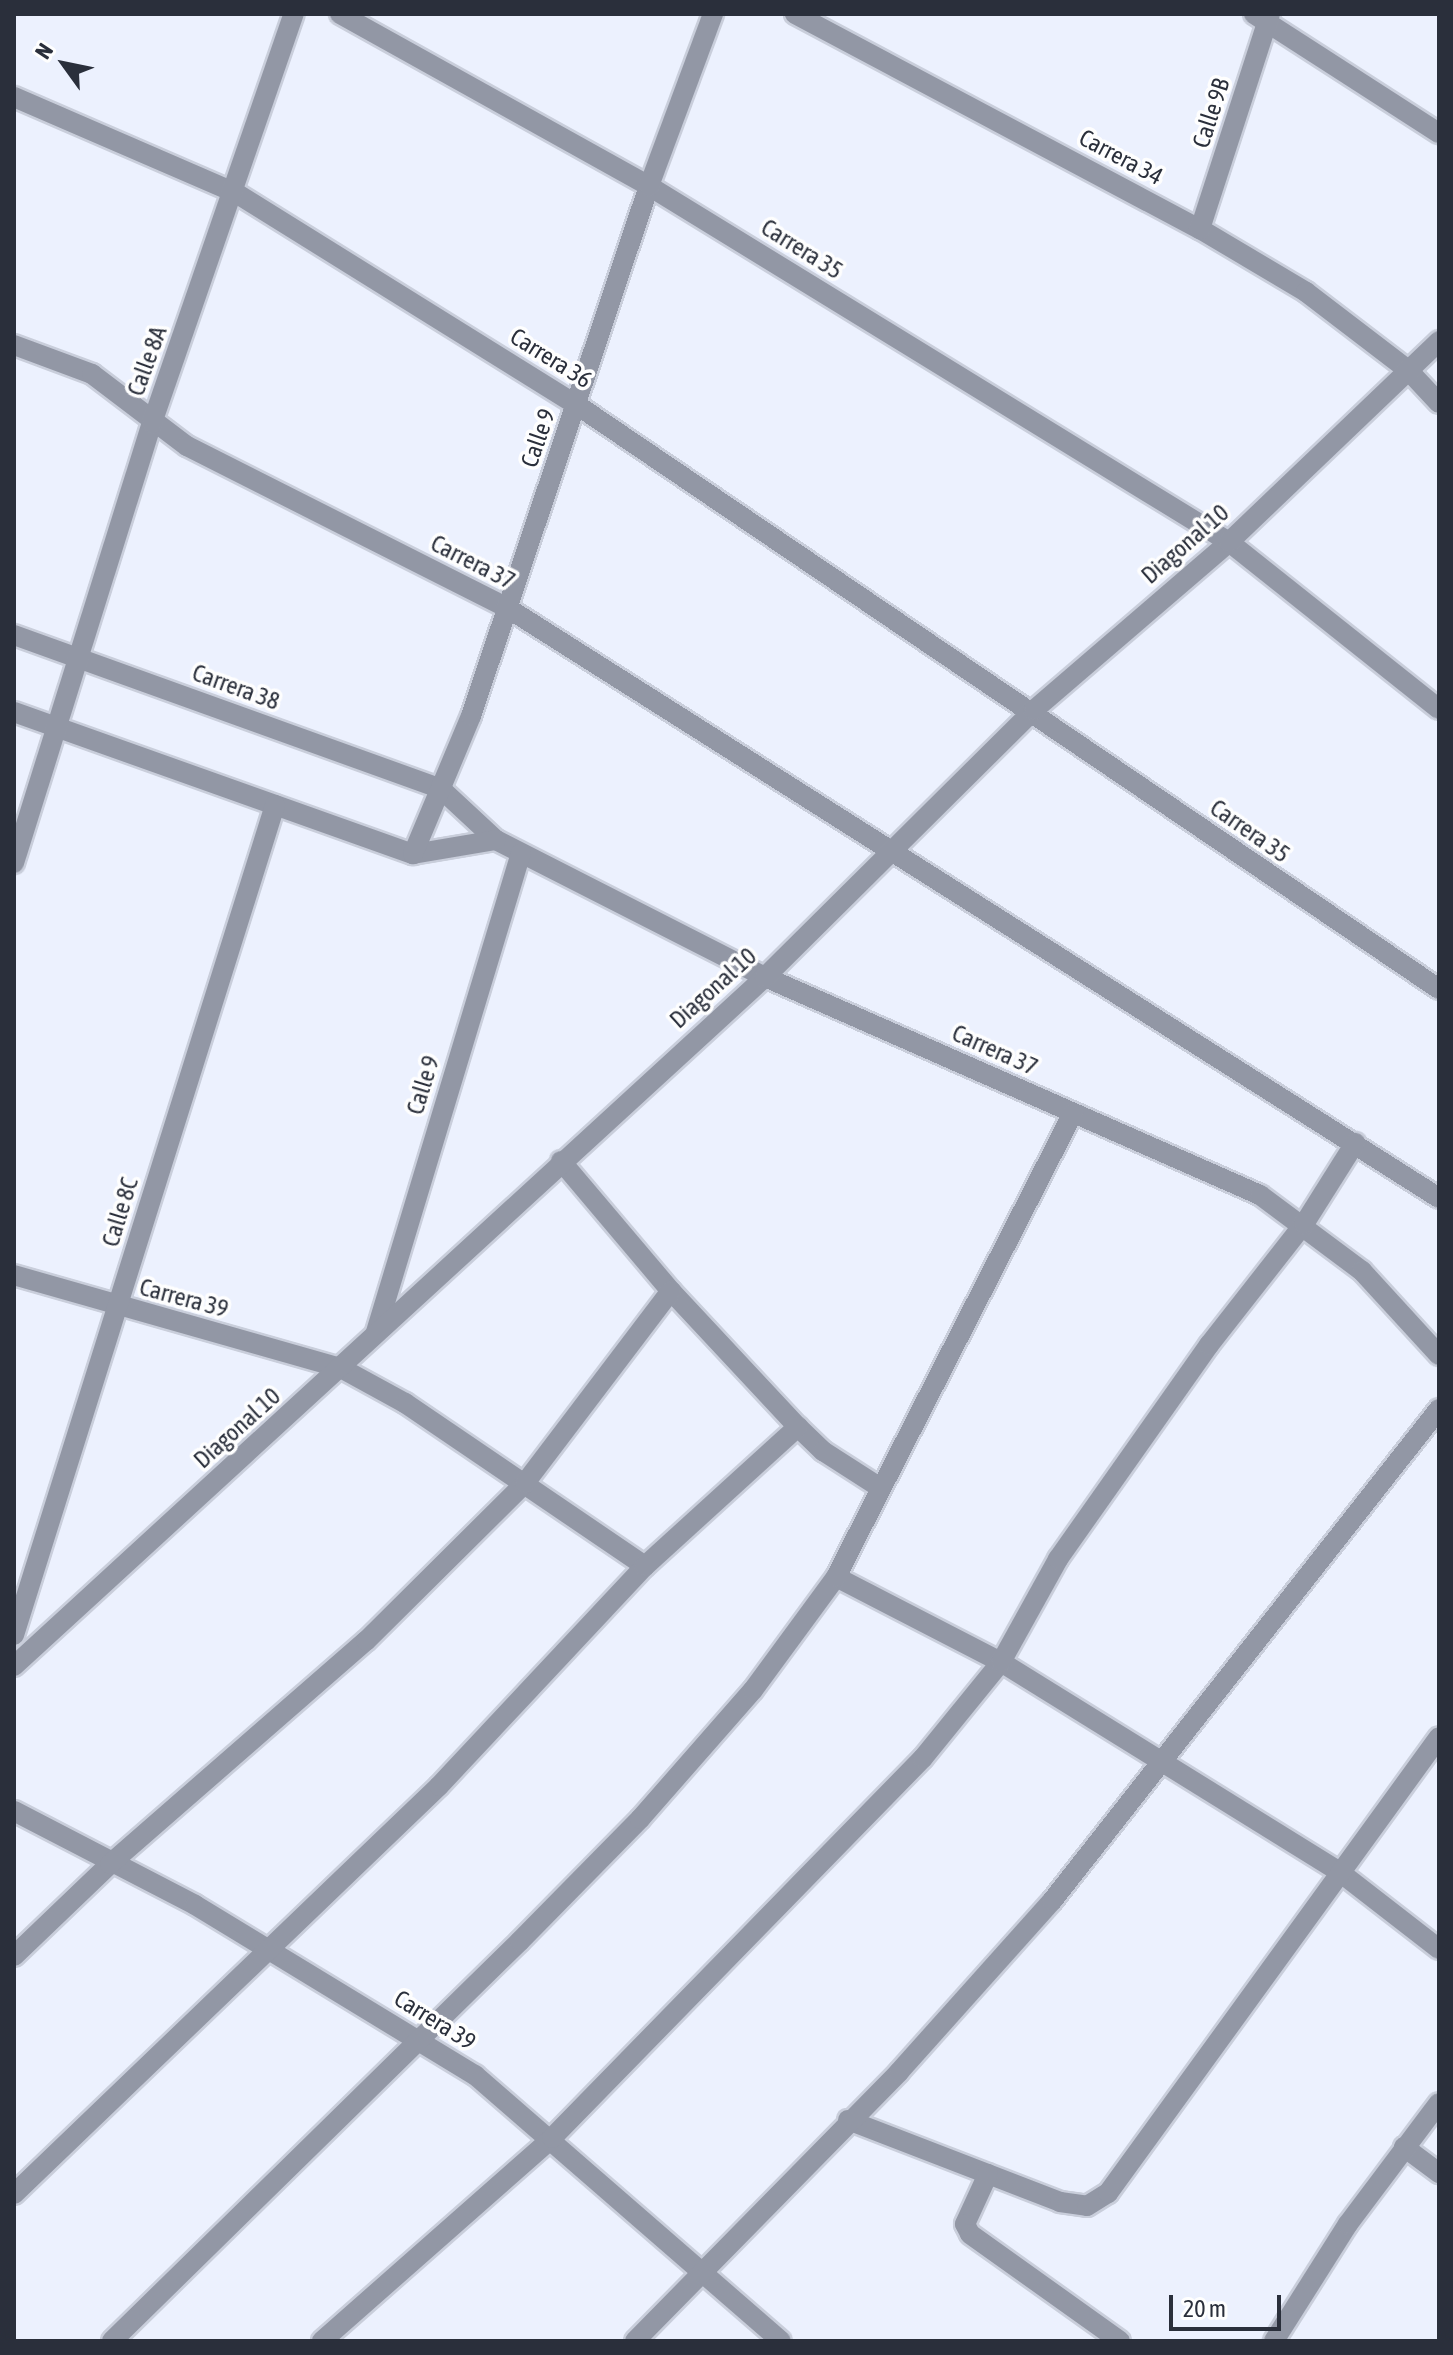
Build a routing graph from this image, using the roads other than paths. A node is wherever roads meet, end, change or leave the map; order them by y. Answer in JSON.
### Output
{"nodes":[{"id":1,"x":294,"y":14,"type":"edge"},
{"id":2,"x":340,"y":14,"type":"edge"},
{"id":3,"x":713,"y":14,"type":"edge"},
{"id":4,"x":795,"y":14,"type":"edge"},
{"id":5,"x":1264,"y":17,"type":"edge"},
{"id":6,"x":14,"y":97,"type":"edge"},
{"id":7,"x":1439,"y":133,"type":"edge"},
{"id":8,"x":649,"y":186,"type":"junction"},
{"id":9,"x":236,"y":193,"type":"junction"},
{"id":10,"x":1200,"y":229,"type":"junction"},
{"id":11,"x":1439,"y":341,"type":"edge"},
{"id":12,"x":14,"y":345,"type":"edge"},
{"id":13,"x":1408,"y":370,"type":"junction"},
{"id":14,"x":1439,"y":403,"type":"edge"},
{"id":15,"x":577,"y":405,"type":"junction"},
{"id":16,"x":152,"y":423,"type":"junction"},
{"id":17,"x":1229,"y":542,"type":"junction"},
{"id":18,"x":506,"y":607,"type":"junction"},
{"id":19,"x":14,"y":635,"type":"edge"},
{"id":20,"x":78,"y":658,"type":"junction"},
{"id":21,"x":1439,"y":709,"type":"edge"},
{"id":22,"x":1034,"y":710,"type":"junction"},
{"id":23,"x":14,"y":712,"type":"edge"},
{"id":24,"x":56,"y":727,"type":"junction"},
{"id":25,"x":440,"y":788,"type":"junction"},
{"id":26,"x":275,"y":805,"type":"junction"},
{"id":27,"x":496,"y":840,"type":"junction"},
{"id":28,"x":521,"y":853,"type":"junction"},
{"id":29,"x":413,"y":854,"type":"junction"},
{"id":30,"x":893,"y":855,"type":"junction"},
{"id":31,"x":14,"y":863,"type":"edge"},
{"id":32,"x":765,"y":977,"type":"junction"},
{"id":33,"x":1439,"y":989,"type":"edge"},
{"id":34,"x":1073,"y":1113,"type":"junction"},
{"id":35,"x":1355,"y":1143,"type":"junction"},
{"id":36,"x":561,"y":1161,"type":"junction"},
{"id":37,"x":1439,"y":1198,"type":"edge"},
{"id":38,"x":1304,"y":1224,"type":"junction"},
{"id":39,"x":14,"y":1275,"type":"edge"},
{"id":40,"x":671,"y":1291,"type":"junction"},
{"id":41,"x":117,"y":1307,"type":"junction"},
{"id":42,"x":376,"y":1332,"type":"junction"},
{"id":43,"x":1439,"y":1355,"type":"edge"},
{"id":44,"x":341,"y":1368,"type":"junction"},
{"id":45,"x":1439,"y":1409,"type":"edge"},
{"id":46,"x":798,"y":1427,"type":"junction"},
{"id":47,"x":525,"y":1483,"type":"junction"},
{"id":48,"x":879,"y":1487,"type":"junction"},
{"id":49,"x":645,"y":1566,"type":"junction"},
{"id":50,"x":836,"y":1577,"type":"junction"},
{"id":51,"x":14,"y":1635,"type":"edge"},
{"id":52,"x":1001,"y":1662,"type":"junction"},
{"id":53,"x":14,"y":1666,"type":"edge"},
{"id":54,"x":1439,"y":1737,"type":"edge"},
{"id":55,"x":1156,"y":1762,"type":"junction"},
{"id":56,"x":14,"y":1811,"type":"edge"},
{"id":57,"x":110,"y":1864,"type":"junction"},
{"id":58,"x":1341,"y":1873,"type":"junction"},
{"id":59,"x":264,"y":1949,"type":"junction"},
{"id":60,"x":1439,"y":1949,"type":"edge"},
{"id":61,"x":14,"y":1956,"type":"edge"},
{"id":62,"x":421,"y":2040,"type":"junction"},
{"id":63,"x":1439,"y":2103,"type":"edge"},
{"id":64,"x":848,"y":2120,"type":"junction"},
{"id":65,"x":552,"y":2138,"type":"junction"},
{"id":66,"x":1404,"y":2147,"type":"junction"},
{"id":67,"x":1439,"y":2173,"type":"edge"},
{"id":68,"x":988,"y":2174,"type":"junction"},
{"id":69,"x":14,"y":2194,"type":"edge"},
{"id":70,"x":705,"y":2274,"type":"junction"},
{"id":71,"x":112,"y":2341,"type":"edge"},
{"id":72,"x":322,"y":2341,"type":"edge"},
{"id":73,"x":635,"y":2341,"type":"edge"},
{"id":74,"x":781,"y":2341,"type":"edge"},
{"id":75,"x":1120,"y":2341,"type":"edge"},
{"id":76,"x":1274,"y":2341,"type":"edge"}],
"edges":[{"from":1,"to":9,"type":"street","name":"Calle 8A"},
{"from":2,"to":8,"type":"street","name":"Carrera 35"},
{"from":3,"to":8,"type":"street","name":"Calle 9"},
{"from":4,"to":10,"type":"street","name":"Carrera 34"},
{"from":5,"to":7,"type":"street"},
{"from":5,"to":10,"type":"street","name":"Calle 9B"},
{"from":6,"to":9,"type":"street","name":"Carrera 36"},
{"from":8,"to":15,"type":"street","name":"Calle 9"},
{"from":8,"to":17,"type":"street","name":"Carrera 35"},
{"from":9,"to":15,"type":"street","name":"Carrera 36"},
{"from":9,"to":16,"type":"street","name":"Calle 8A"},
{"from":10,"to":13,"type":"street","name":"Carrera 34"},
{"from":11,"to":13,"type":"street","name":"Diagonal 10"},
{"from":12,"to":16,"type":"street","name":"Carrera 37"},
{"from":13,"to":14,"type":"street","name":"Carrera 34"},
{"from":13,"to":17,"type":"street","name":"Diagonal 10"},
{"from":15,"to":18,"type":"street","name":"Calle 9"},
{"from":15,"to":22,"type":"street","name":"Carrera 36"},
{"from":16,"to":18,"type":"street","name":"Carrera 37"},
{"from":16,"to":20,"type":"street","name":"Calle 8A"},
{"from":17,"to":21,"type":"street","name":"Carrera 35"},
{"from":17,"to":22,"type":"street","name":"Diagonal 10"},
{"from":18,"to":25,"type":"street","name":"Calle 9"},
{"from":18,"to":30,"type":"street","name":"Carrera 37"},
{"from":19,"to":20,"type":"street","name":"Carrera 38"},
{"from":20,"to":24,"type":"street","name":"Calle 8A"},
{"from":20,"to":25,"type":"street","name":"Carrera 38"},
{"from":22,"to":30,"type":"street","name":"Diagonal 10"},
{"from":22,"to":33,"type":"street","name":"Carrera 35"},
{"from":23,"to":24,"type":"street"},
{"from":24,"to":26,"type":"street"},
{"from":24,"to":31,"type":"street","name":"Calle 8A"},
{"from":25,"to":27,"type":"street","name":"Carrera 37"},
{"from":25,"to":29,"type":"street","name":"Calle 9"},
{"from":26,"to":29,"type":"street"},
{"from":26,"to":41,"type":"street","name":"Calle 8C"},
{"from":27,"to":28,"type":"street","name":"Carrera 37"},
{"from":27,"to":29,"type":"street"},
{"from":28,"to":32,"type":"street","name":"Carrera 37"},
{"from":28,"to":42,"type":"street","name":"Calle 9"},
{"from":30,"to":32,"type":"street","name":"Diagonal 10"},
{"from":30,"to":35,"type":"street","name":"Carrera 37"},
{"from":32,"to":34,"type":"street","name":"Carrera 37"},
{"from":32,"to":36,"type":"street","name":"Diagonal 10"},
{"from":34,"to":38,"type":"street","name":"Carrera 37"},
{"from":34,"to":48,"type":"street"},
{"from":35,"to":37,"type":"street","name":"Carrera 37"},
{"from":35,"to":38,"type":"street"},
{"from":36,"to":40,"type":"street"},
{"from":36,"to":42,"type":"street","name":"Diagonal 10"},
{"from":38,"to":43,"type":"street","name":"Carrera 37"},
{"from":38,"to":52,"type":"street"},
{"from":39,"to":41,"type":"street","name":"Carrera 39"},
{"from":40,"to":46,"type":"street"},
{"from":40,"to":47,"type":"street"},
{"from":41,"to":44,"type":"street","name":"Carrera 39"},
{"from":41,"to":51,"type":"street","name":"Calle 8C"},
{"from":42,"to":44,"type":"street","name":"Diagonal 10"},
{"from":44,"to":47,"type":"street","name":"Carrera 39"},
{"from":44,"to":53,"type":"street","name":"Diagonal 10"},
{"from":45,"to":55,"type":"street"},
{"from":46,"to":48,"type":"street"},
{"from":46,"to":49,"type":"street"},
{"from":47,"to":49,"type":"street","name":"Carrera 39"},
{"from":47,"to":57,"type":"street"},
{"from":48,"to":50,"type":"street"},
{"from":49,"to":59,"type":"street"},
{"from":50,"to":52,"type":"street"},
{"from":50,"to":62,"type":"street"},
{"from":52,"to":55,"type":"street"},
{"from":52,"to":65,"type":"street"},
{"from":54,"to":58,"type":"street"},
{"from":55,"to":58,"type":"street"},
{"from":55,"to":64,"type":"street"},
{"from":56,"to":57,"type":"street","name":"Carrera 39"},
{"from":57,"to":59,"type":"street","name":"Carrera 39"},
{"from":57,"to":61,"type":"street"},
{"from":58,"to":60,"type":"street"},
{"from":58,"to":68,"type":"street"},
{"from":59,"to":62,"type":"street","name":"Carrera 39"},
{"from":59,"to":69,"type":"street"},
{"from":62,"to":65,"type":"street","name":"Carrera 39"},
{"from":62,"to":71,"type":"street"},
{"from":63,"to":66,"type":"street"},
{"from":64,"to":68,"type":"street"},
{"from":64,"to":70,"type":"street"},
{"from":65,"to":70,"type":"street","name":"Carrera 39"},
{"from":65,"to":72,"type":"street"},
{"from":66,"to":67,"type":"street"},
{"from":66,"to":76,"type":"street"},
{"from":68,"to":75,"type":"street"},
{"from":70,"to":73,"type":"street"},
{"from":70,"to":74,"type":"street","name":"Carrera 39"}]}
